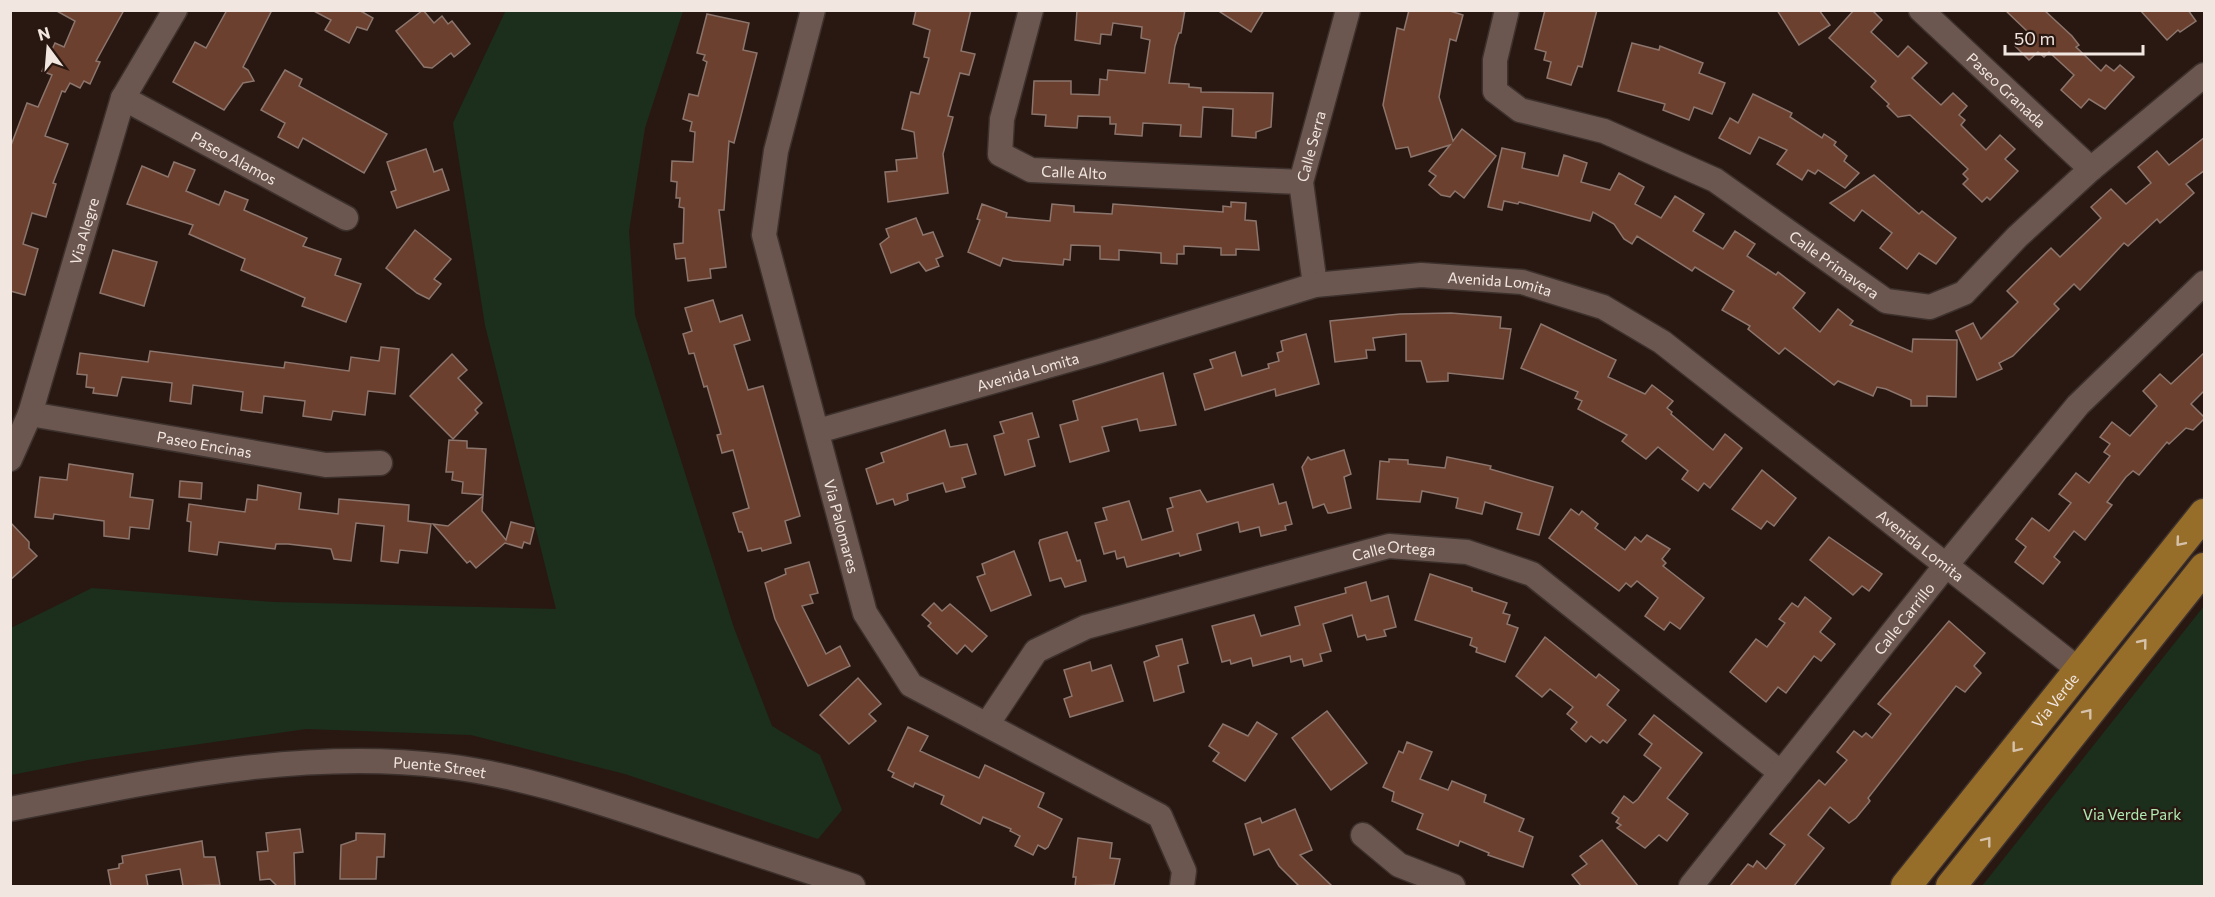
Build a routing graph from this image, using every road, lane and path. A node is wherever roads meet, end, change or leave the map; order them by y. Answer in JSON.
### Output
{"nodes":[{"id":1,"x":175,"y":10,"type":"edge"},
{"id":2,"x":813,"y":10,"type":"edge"},
{"id":3,"x":1031,"y":10,"type":"edge"},
{"id":4,"x":1348,"y":10,"type":"edge"},
{"id":5,"x":1508,"y":10,"type":"edge"},
{"id":6,"x":1921,"y":10,"type":"edge"},
{"id":7,"x":2205,"y":75,"type":"edge"},
{"id":8,"x":123,"y":98,"type":"junction"},
{"id":9,"x":2091,"y":169,"type":"junction"},
{"id":10,"x":1301,"y":182,"type":"junction"},
{"id":11,"x":346,"y":218,"type":"dead end"},
{"id":12,"x":2205,"y":283,"type":"edge"},
{"id":13,"x":1315,"y":285,"type":"junction"},
{"id":14,"x":30,"y":414,"type":"junction"},
{"id":15,"x":818,"y":431,"type":"junction"},
{"id":16,"x":10,"y":459,"type":"edge"},
{"id":17,"x":380,"y":463,"type":"dead end"},
{"id":18,"x":2205,"y":514,"type":"edge"},
{"id":19,"x":1947,"y":564,"type":"junction"},
{"id":20,"x":2205,"y":568,"type":"edge"},
{"id":21,"x":2078,"y":669,"type":"junction"},
{"id":22,"x":2107,"y":689,"type":"junction"},
{"id":23,"x":988,"y":723,"type":"junction"},
{"id":24,"x":1780,"y":773,"type":"junction"},
{"id":25,"x":10,"y":808,"type":"edge"},
{"id":26,"x":1363,"y":835,"type":"dead end"},
{"id":27,"x":853,"y":886,"type":"edge"},
{"id":28,"x":1182,"y":886,"type":"edge"},
{"id":29,"x":1453,"y":886,"type":"edge"},
{"id":30,"x":1691,"y":886,"type":"edge"},
{"id":31,"x":1906,"y":886,"type":"edge"},
{"id":32,"x":1951,"y":886,"type":"edge"}],
"edges":[{"from":1,"to":8,"type":"street","name":"Via Alegre"},
{"from":2,"to":15,"type":"street","name":"Via Palomares"},
{"from":3,"to":10,"type":"street","name":"Calle Alto"},
{"from":4,"to":10,"type":"street","name":"Calle Serra"},
{"from":5,"to":9,"type":"street","name":"Calle Primavera"},
{"from":6,"to":9,"type":"street","name":"Paseo Granada"},
{"from":7,"to":9,"type":"street","name":"Calle Primavera"},
{"from":8,"to":11,"type":"street","name":"Paseo Alamos"},
{"from":8,"to":14,"type":"street","name":"Via Alegre"},
{"from":10,"to":13,"type":"street","name":"Calle Serra"},
{"from":12,"to":19,"type":"street","name":"Calle Carrillo"},
{"from":13,"to":15,"type":"street","name":"Avenida Lomita"},
{"from":13,"to":19,"type":"street","name":"Avenida Lomita"},
{"from":14,"to":16,"type":"street","name":"Via Alegre"},
{"from":14,"to":17,"type":"street","name":"Paseo Encinas"},
{"from":15,"to":23,"type":"street","name":"Via Palomares"},
{"from":18,"to":21,"type":"main road","name":"Via Verde","one_way":true},
{"from":19,"to":21,"type":"street","name":"Avenida Lomita"},
{"from":19,"to":24,"type":"street","name":"Calle Carrillo"},
{"from":22,"to":20,"type":"main road","one_way":true},
{"from":21,"to":22,"type":"main road"},
{"from":21,"to":31,"type":"main road","name":"Via Verde","one_way":true},
{"from":32,"to":22,"type":"main road","one_way":true},
{"from":23,"to":24,"type":"street","name":"Calle Ortega"},
{"from":23,"to":28,"type":"street","name":"Via Palomares"},
{"from":24,"to":30,"type":"street","name":"Calle Carrillo"},
{"from":25,"to":27,"type":"street","name":"Puente Street"},
{"from":26,"to":29,"type":"street"}]}
